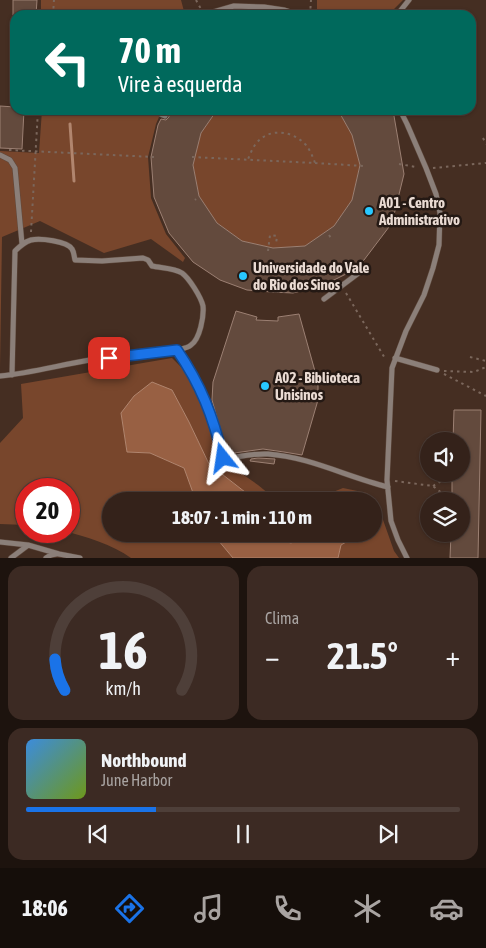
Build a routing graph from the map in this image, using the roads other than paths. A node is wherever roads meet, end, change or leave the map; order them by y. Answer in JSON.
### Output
{"nodes":[{"id":1,"x":409,"y":0,"type":"edge"},
{"id":2,"x":220,"y":10,"type":"edge"},
{"id":3,"x":284,"y":10,"type":"edge"},
{"id":4,"x":401,"y":10,"type":"edge"},
{"id":5,"x":402,"y":115,"type":"edge"},
{"id":6,"x":0,"y":155,"type":"edge"},
{"id":7,"x":22,"y":244,"type":"junction"},
{"id":8,"x":360,"y":272,"type":"dead end"},
{"id":9,"x":324,"y":299,"type":"dead end"},
{"id":10,"x":177,"y":350,"type":"junction"},
{"id":11,"x":395,"y":358,"type":"junction"},
{"id":12,"x":437,"y":370,"type":"road end"},
{"id":13,"x":12,"y":375,"type":"junction"},
{"id":14,"x":0,"y":376,"type":"edge"},
{"id":15,"x":388,"y":487,"type":"junction"},
{"id":16,"x":0,"y":542,"type":"edge"},
{"id":17,"x":28,"y":545,"type":"junction"},
{"id":18,"x":59,"y":554,"type":"junction"},
{"id":19,"x":11,"y":558,"type":"edge"},
{"id":20,"x":46,"y":558,"type":"edge"},
{"id":21,"x":65,"y":558,"type":"edge"},
{"id":22,"x":80,"y":558,"type":"edge"},
{"id":23,"x":407,"y":558,"type":"edge"}],
"edges":[{"from":1,"to":4,"type":"lane"},
{"from":2,"to":3,"type":"lane"},
{"from":5,"to":11,"type":"lane"},
{"from":6,"to":7,"type":"lane"},
{"from":7,"to":10,"type":"lane"},
{"from":7,"to":13,"type":"lane"},
{"from":8,"to":9,"type":"lane"},
{"from":10,"to":13,"type":"lane"},
{"from":10,"to":15,"type":"lane"},
{"from":11,"to":12,"type":"lane"},
{"from":11,"to":15,"type":"lane"},
{"from":13,"to":14,"type":"lane"},
{"from":15,"to":23,"type":"lane"},
{"from":16,"to":17,"type":"lane"},
{"from":17,"to":18,"type":"lane"},
{"from":17,"to":19,"type":"lane"},
{"from":18,"to":20,"type":"lane"},
{"from":18,"to":21,"type":"lane"},
{"from":18,"to":22,"type":"lane"}]}
